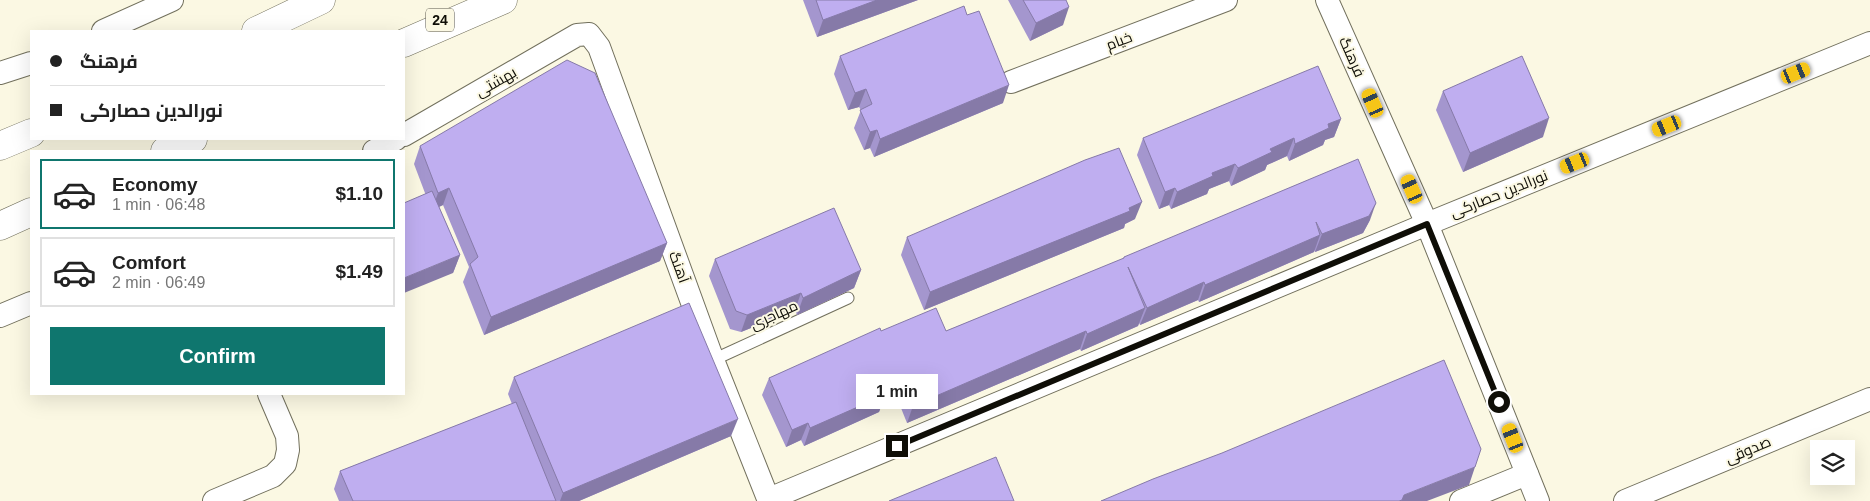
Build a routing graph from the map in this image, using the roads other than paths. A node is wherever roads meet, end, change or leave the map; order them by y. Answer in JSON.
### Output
{"nodes":[{"id":1,"x":172,"y":0,"type":"edge"},
{"id":2,"x":321,"y":0,"type":"edge"},
{"id":3,"x":475,"y":0,"type":"edge"},
{"id":4,"x":503,"y":0,"type":"edge"},
{"id":5,"x":1226,"y":0,"type":"edge"},
{"id":6,"x":1327,"y":0,"type":"edge"},
{"id":7,"x":105,"y":30,"type":"edge"},
{"id":8,"x":258,"y":30,"type":"edge"},
{"id":9,"x":589,"y":34,"type":"joint"},
{"id":10,"x":405,"y":41,"type":"edge"},
{"id":11,"x":405,"y":42,"type":"edge"},
{"id":12,"x":1870,"y":42,"type":"edge"},
{"id":13,"x":30,"y":64,"type":"edge"},
{"id":14,"x":0,"y":73,"type":"edge"},
{"id":15,"x":1011,"y":82,"type":"dead end"},
{"id":16,"x":30,"y":133,"type":"edge"},
{"id":17,"x":405,"y":133,"type":"edge"},
{"id":18,"x":191,"y":140,"type":"edge"},
{"id":19,"x":394,"y":140,"type":"edge"},
{"id":20,"x":0,"y":146,"type":"edge"},
{"id":21,"x":167,"y":150,"type":"edge"},
{"id":22,"x":376,"y":150,"type":"edge"},
{"id":23,"x":30,"y":212,"type":"edge"},
{"id":24,"x":1427,"y":224,"type":"junction"},
{"id":25,"x":0,"y":226,"type":"edge"},
{"id":26,"x":848,"y":298,"type":"edge"},
{"id":27,"x":30,"y":304,"type":"edge"},
{"id":28,"x":0,"y":316,"type":"edge"},
{"id":29,"x":713,"y":360,"type":"junction"},
{"id":30,"x":269,"y":395,"type":"edge"},
{"id":31,"x":1870,"y":399,"type":"edge"},
{"id":32,"x":1527,"y":474,"type":"junction"},
{"id":33,"x":769,"y":500,"type":"edge"},
{"id":34,"x":214,"y":501,"type":"edge"},
{"id":35,"x":1461,"y":501,"type":"edge"},
{"id":36,"x":1538,"y":501,"type":"edge"},
{"id":37,"x":1625,"y":501,"type":"edge"}],
"edges":[{"from":1,"to":7,"type":"street"},
{"from":2,"to":8,"type":"highway"},
{"from":3,"to":10,"type":"highway","number":"24"},
{"from":4,"to":11,"type":"highway"},
{"from":5,"to":15,"type":"street","name":"خیام"},
{"from":6,"to":24,"type":"street","name":"فرهنگ"},
{"from":9,"to":17,"type":"street","name":"بهشتی"},
{"from":9,"to":29,"type":"street","name":"آهنگ"},
{"from":12,"to":24,"type":"street","name":"نورالدین حصارکی"},
{"from":13,"to":14,"type":"street"},
{"from":16,"to":20,"type":"highway"},
{"from":18,"to":21,"type":"highway"},
{"from":19,"to":22,"type":"street"},
{"from":23,"to":25,"type":"highway"},
{"from":24,"to":32,"type":"street","name":"فرهنگ"},
{"from":24,"to":33,"type":"street","name":"نورالدین حصارکی"},
{"from":26,"to":29,"type":"lane","name":"مهاجری"},
{"from":27,"to":28,"type":"street"},
{"from":29,"to":33,"type":"street","name":"آهنگ"},
{"from":30,"to":34,"type":"street"},
{"from":31,"to":37,"type":"street","name":"صدوقی"},
{"from":32,"to":35,"type":"street"},
{"from":32,"to":36,"type":"street","name":"فرهنگ"}]}
